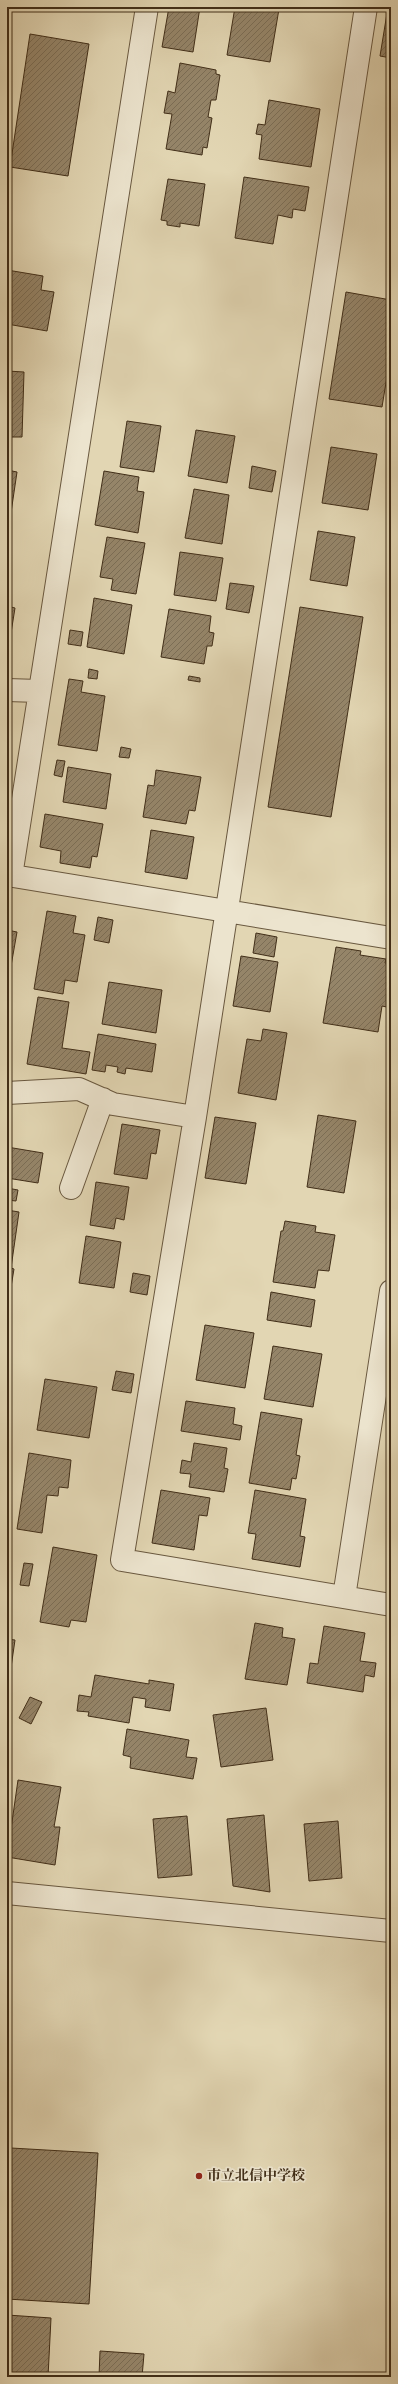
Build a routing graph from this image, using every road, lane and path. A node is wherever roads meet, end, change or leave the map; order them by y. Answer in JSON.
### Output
{"nodes":[{"id":1,"x":148,"y":7,"type":"edge"},
{"id":2,"x":366,"y":7,"type":"edge"},
{"id":3,"x":7,"y":690,"type":"edge"},
{"id":4,"x":39,"y":691,"type":"junction"},
{"id":5,"x":9,"y":876,"type":"edge"},
{"id":6,"x":226,"y":910,"type":"junction"},
{"id":7,"x":391,"y":938,"type":"edge"},
{"id":8,"x":7,"y":1093,"type":"edge"},
{"id":9,"x":102,"y":1099,"type":"junction"},
{"id":10,"x":194,"y":1117,"type":"junction"},
{"id":11,"x":71,"y":1188,"type":"dead end"},
{"id":12,"x":391,"y":1291,"type":"edge"},
{"id":13,"x":344,"y":1597,"type":"junction"},
{"id":14,"x":391,"y":1605,"type":"edge"},
{"id":15,"x":7,"y":1893,"type":"edge"},
{"id":16,"x":391,"y":1931,"type":"edge"}],
"edges":[{"from":1,"to":4,"type":"street"},
{"from":2,"to":6,"type":"street"},
{"from":3,"to":4,"type":"street"},
{"from":4,"to":5,"type":"street"},
{"from":5,"to":6,"type":"street"},
{"from":6,"to":7,"type":"street"},
{"from":6,"to":10,"type":"street"},
{"from":8,"to":9,"type":"street"},
{"from":9,"to":10,"type":"street"},
{"from":9,"to":11,"type":"street"},
{"from":10,"to":13,"type":"street"},
{"from":12,"to":13,"type":"street"},
{"from":13,"to":14,"type":"street"},
{"from":15,"to":16,"type":"street"}]}
